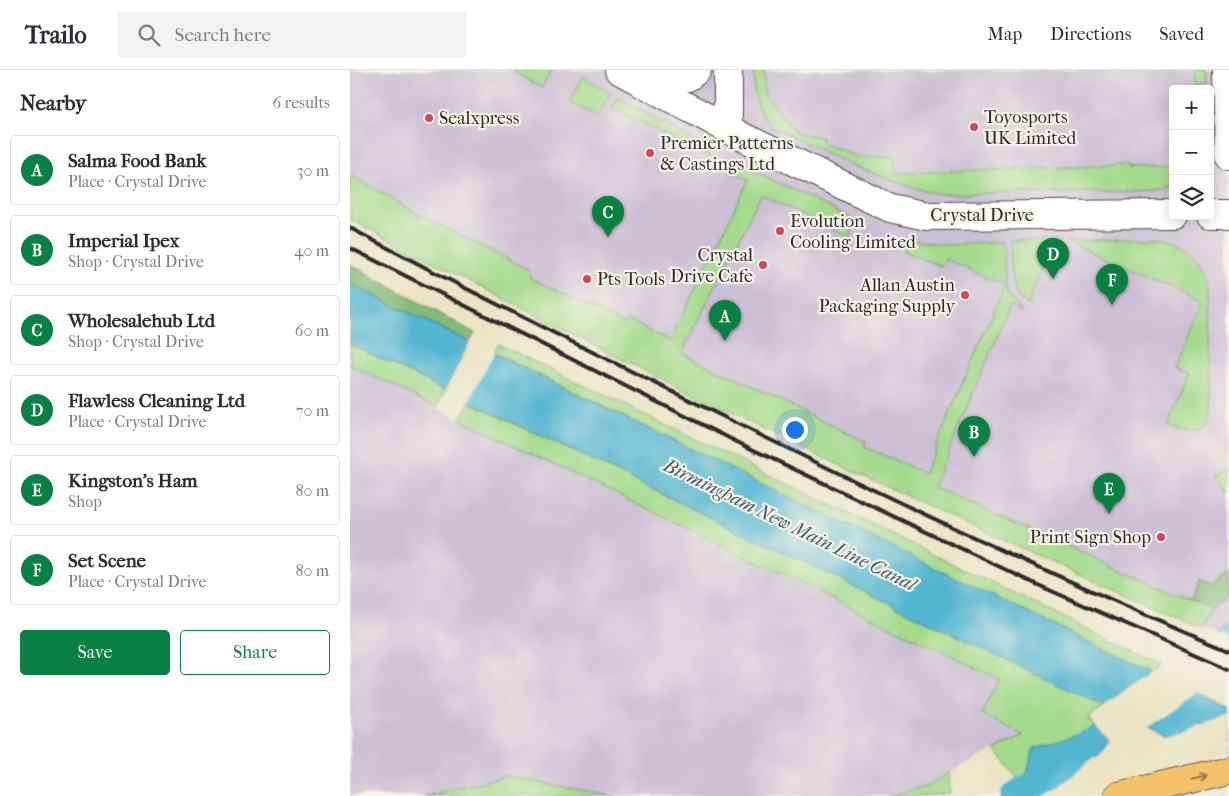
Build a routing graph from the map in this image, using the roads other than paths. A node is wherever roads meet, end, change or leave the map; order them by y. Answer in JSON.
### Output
{"nodes":[{"id":1,"x":619,"y":70,"type":"edge"},
{"id":2,"x":697,"y":70,"type":"edge"},
{"id":3,"x":728,"y":70,"type":"edge"},
{"id":4,"x":1227,"y":70,"type":"edge"},
{"id":5,"x":643,"y":84,"type":"junction"},
{"id":6,"x":728,"y":130,"type":"junction"},
{"id":7,"x":1229,"y":155,"type":"edge"},
{"id":8,"x":1169,"y":214,"type":"edge"},
{"id":9,"x":1214,"y":214,"type":"edge"},
{"id":10,"x":1229,"y":214,"type":"edge"},
{"id":11,"x":1229,"y":770,"type":"edge"},
{"id":12,"x":1118,"y":796,"type":"edge"}],
"edges":[{"from":1,"to":5,"type":"street","name":"Crystal Drive"},
{"from":2,"to":5,"type":"street"},
{"from":3,"to":6,"type":"street"},
{"from":4,"to":7,"type":"street"},
{"from":5,"to":6,"type":"street","name":"Crystal Drive"},
{"from":6,"to":8,"type":"street","name":"Crystal Drive"},
{"from":9,"to":10,"type":"street"},
{"from":12,"to":11,"type":"highway","one_way":true}]}
